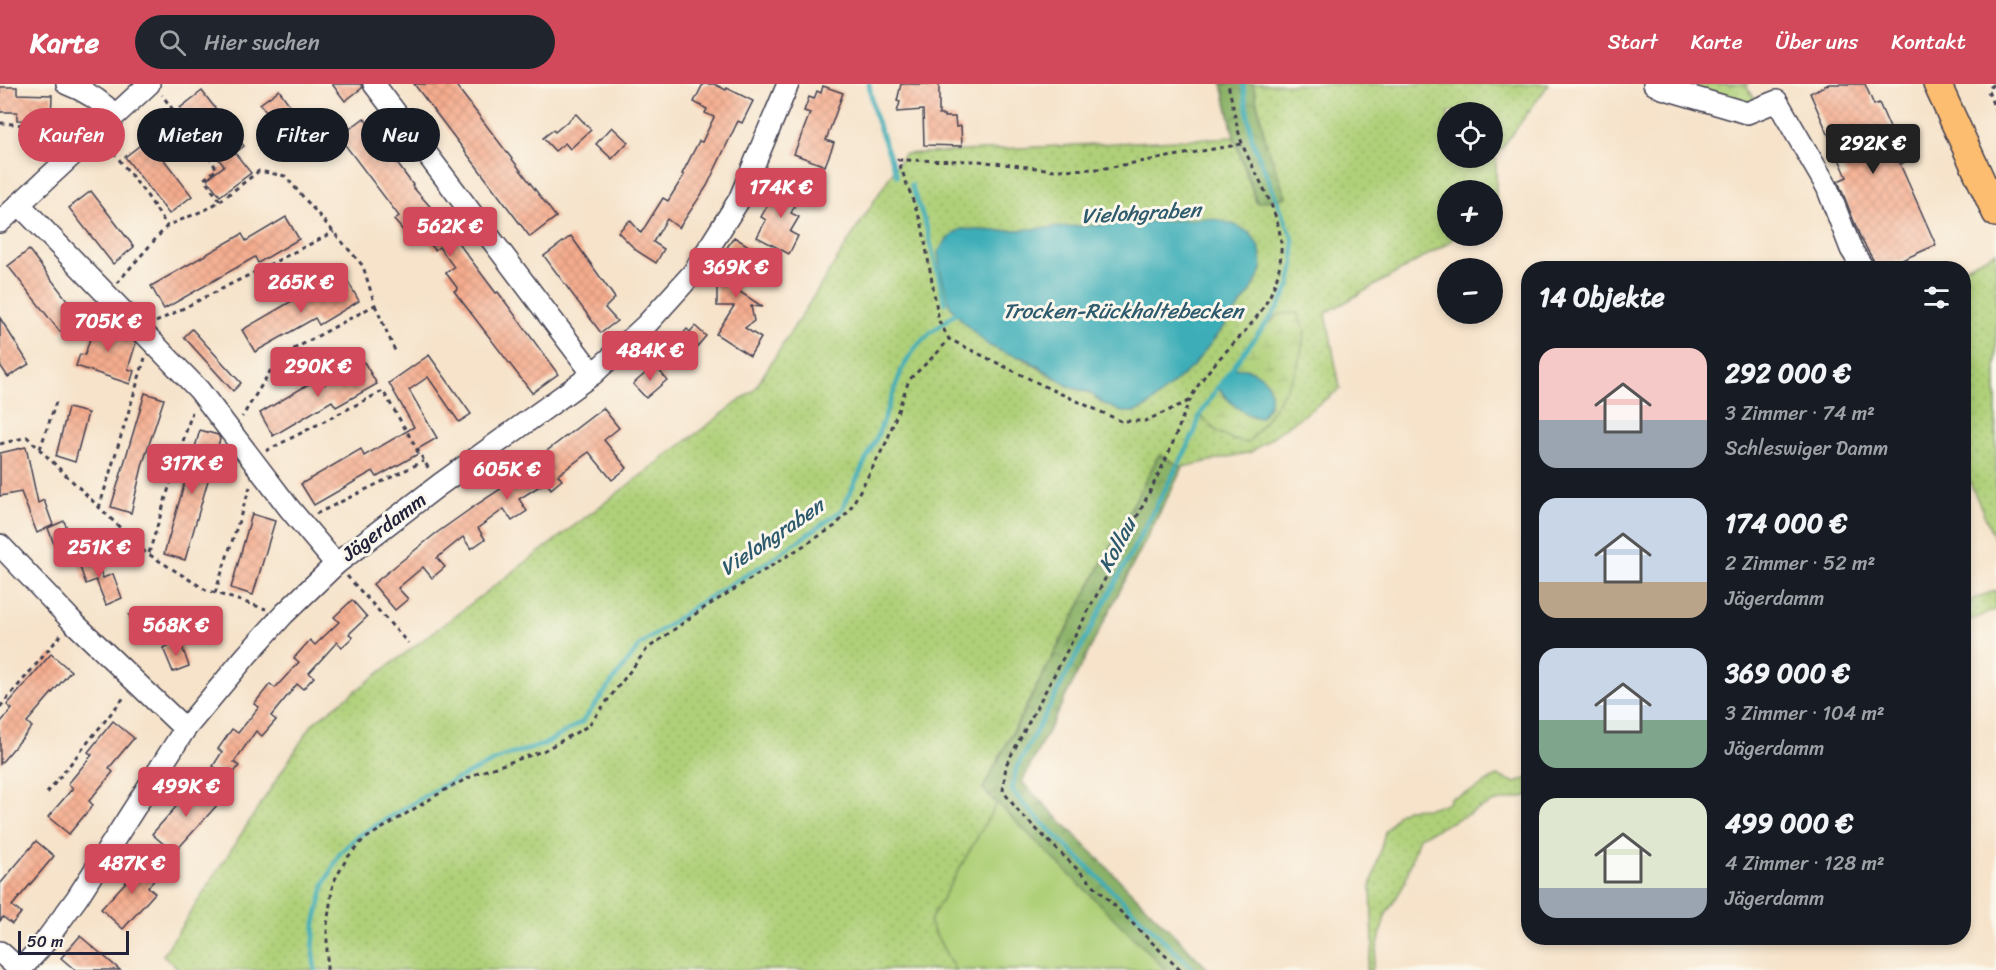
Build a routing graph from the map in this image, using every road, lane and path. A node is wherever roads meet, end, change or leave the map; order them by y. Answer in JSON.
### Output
{"nodes":[{"id":1,"x":67,"y":84,"type":"edge"},
{"id":2,"x":374,"y":84,"type":"edge"},
{"id":3,"x":1228,"y":84,"type":"edge"},
{"id":4,"x":1654,"y":84,"type":"edge"},
{"id":5,"x":1937,"y":84,"type":"edge"},
{"id":6,"x":1993,"y":84,"type":"edge"},
{"id":7,"x":781,"y":87,"type":"edge"},
{"id":8,"x":155,"y":89,"type":"edge"},
{"id":9,"x":108,"y":108,"type":"edge"},
{"id":10,"x":125,"y":108,"type":"edge"},
{"id":11,"x":1996,"y":109,"type":"edge"},
{"id":12,"x":0,"y":123,"type":"edge"},
{"id":13,"x":18,"y":124,"type":"edge"},
{"id":14,"x":1242,"y":144,"type":"junction"},
{"id":15,"x":64,"y":162,"type":"edge"},
{"id":16,"x":120,"y":162,"type":"edge"},
{"id":17,"x":220,"y":201,"type":"junction"},
{"id":18,"x":19,"y":204,"type":"junction"},
{"id":19,"x":1996,"y":213,"type":"edge"},
{"id":20,"x":0,"y":222,"type":"edge"},
{"id":21,"x":167,"y":226,"type":"junction"},
{"id":22,"x":334,"y":232,"type":"junction"},
{"id":23,"x":1859,"y":261,"type":"edge"},
{"id":24,"x":107,"y":294,"type":"junction"},
{"id":25,"x":375,"y":305,"type":"junction"},
{"id":26,"x":146,"y":335,"type":"junction"},
{"id":27,"x":949,"y":339,"type":"junction"},
{"id":28,"x":396,"y":353,"type":"dead end"},
{"id":29,"x":593,"y":374,"type":"junction"},
{"id":30,"x":199,"y":390,"type":"junction"},
{"id":31,"x":57,"y":399,"type":"dead end"},
{"id":32,"x":1190,"y":400,"type":"junction"},
{"id":33,"x":231,"y":434,"type":"junction"},
{"id":34,"x":0,"y":444,"type":"edge"},
{"id":35,"x":40,"y":449,"type":"junction"},
{"id":36,"x":254,"y":461,"type":"junction"},
{"id":37,"x":424,"y":461,"type":"junction"},
{"id":38,"x":439,"y":485,"type":"junction"},
{"id":39,"x":99,"y":508,"type":"junction"},
{"id":40,"x":300,"y":521,"type":"junction"},
{"id":41,"x":0,"y":545,"type":"edge"},
{"id":42,"x":149,"y":553,"type":"junction"},
{"id":43,"x":336,"y":564,"type":"junction"},
{"id":44,"x":215,"y":593,"type":"junction"},
{"id":45,"x":284,"y":614,"type":"junction"},
{"id":46,"x":72,"y":621,"type":"junction"},
{"id":47,"x":408,"y":643,"type":"dead end"},
{"id":48,"x":136,"y":682,"type":"junction"},
{"id":49,"x":0,"y":707,"type":"edge"},
{"id":50,"x":185,"y":729,"type":"junction"},
{"id":51,"x":47,"y":793,"type":"dead end"},
{"id":52,"x":0,"y":952,"type":"edge"},
{"id":53,"x":20,"y":970,"type":"edge"},
{"id":54,"x":327,"y":970,"type":"edge"},
{"id":55,"x":1180,"y":970,"type":"edge"}],
"edges":[{"from":1,"to":9,"type":"street"},
{"from":2,"to":29,"type":"street"},
{"from":3,"to":14,"type":"path"},
{"from":4,"to":23,"type":"street"},
{"from":5,"to":19,"type":"main road"},
{"from":6,"to":11,"type":"path"},
{"from":7,"to":29,"type":"street","name":"Jägerdamm"},
{"from":8,"to":10,"type":"street"},
{"from":8,"to":17,"type":"path"},
{"from":12,"to":13,"type":"path"},
{"from":14,"to":27,"type":"path"},
{"from":14,"to":32,"type":"path"},
{"from":15,"to":18,"type":"street"},
{"from":16,"to":21,"type":"path"},
{"from":17,"to":21,"type":"path"},
{"from":17,"to":22,"type":"path"},
{"from":18,"to":20,"type":"street"},
{"from":18,"to":24,"type":"street"},
{"from":21,"to":24,"type":"path"},
{"from":22,"to":25,"type":"path"},
{"from":22,"to":26,"type":"path"},
{"from":24,"to":26,"type":"street"},
{"from":25,"to":28,"type":"path"},
{"from":25,"to":33,"type":"path"},
{"from":26,"to":30,"type":"street"},
{"from":26,"to":39,"type":"path"},
{"from":27,"to":32,"type":"path"},
{"from":27,"to":54,"type":"path"},
{"from":29,"to":38,"type":"street","name":"Jägerdamm"},
{"from":30,"to":33,"type":"street"},
{"from":30,"to":42,"type":"path"},
{"from":31,"to":35,"type":"path"},
{"from":32,"to":55,"type":"path"},
{"from":33,"to":36,"type":"street"},
{"from":34,"to":35,"type":"path"},
{"from":35,"to":39,"type":"path"},
{"from":36,"to":37,"type":"path"},
{"from":36,"to":40,"type":"street"},
{"from":36,"to":44,"type":"path"},
{"from":37,"to":38,"type":"path"},
{"from":37,"to":40,"type":"path"},
{"from":38,"to":43,"type":"street","name":"Jägerdamm"},
{"from":39,"to":42,"type":"path"},
{"from":40,"to":43,"type":"street"},
{"from":41,"to":46,"type":"street"},
{"from":42,"to":44,"type":"path"},
{"from":43,"to":45,"type":"street","name":"Jägerdamm"},
{"from":43,"to":47,"type":"path"},
{"from":44,"to":45,"type":"path"},
{"from":45,"to":50,"type":"street","name":"Jägerdamm"},
{"from":46,"to":48,"type":"street"},
{"from":46,"to":49,"type":"path"},
{"from":48,"to":50,"type":"street"},
{"from":48,"to":51,"type":"path"},
{"from":50,"to":53,"type":"street","name":"Jägerdamm"},
{"from":52,"to":53,"type":"street"}]}
